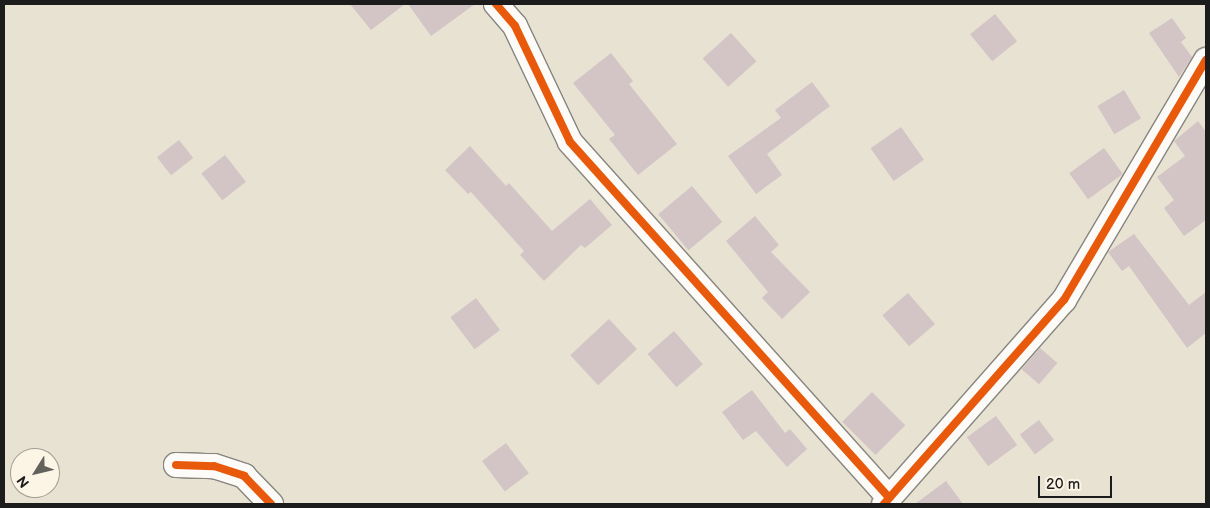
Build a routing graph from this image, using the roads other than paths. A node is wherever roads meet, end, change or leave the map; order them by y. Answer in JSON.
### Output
{"nodes":[{"id":1,"x":496,"y":4,"type":"edge"},
{"id":2,"x":1206,"y":60,"type":"edge"},
{"id":3,"x":176,"y":466,"type":"dead end"},
{"id":4,"x":886,"y":501,"type":"edge"},
{"id":5,"x":272,"y":504,"type":"edge"}],
"edges":[{"from":1,"to":4,"type":"street"},
{"from":2,"to":4,"type":"street"},
{"from":3,"to":5,"type":"street"}]}
